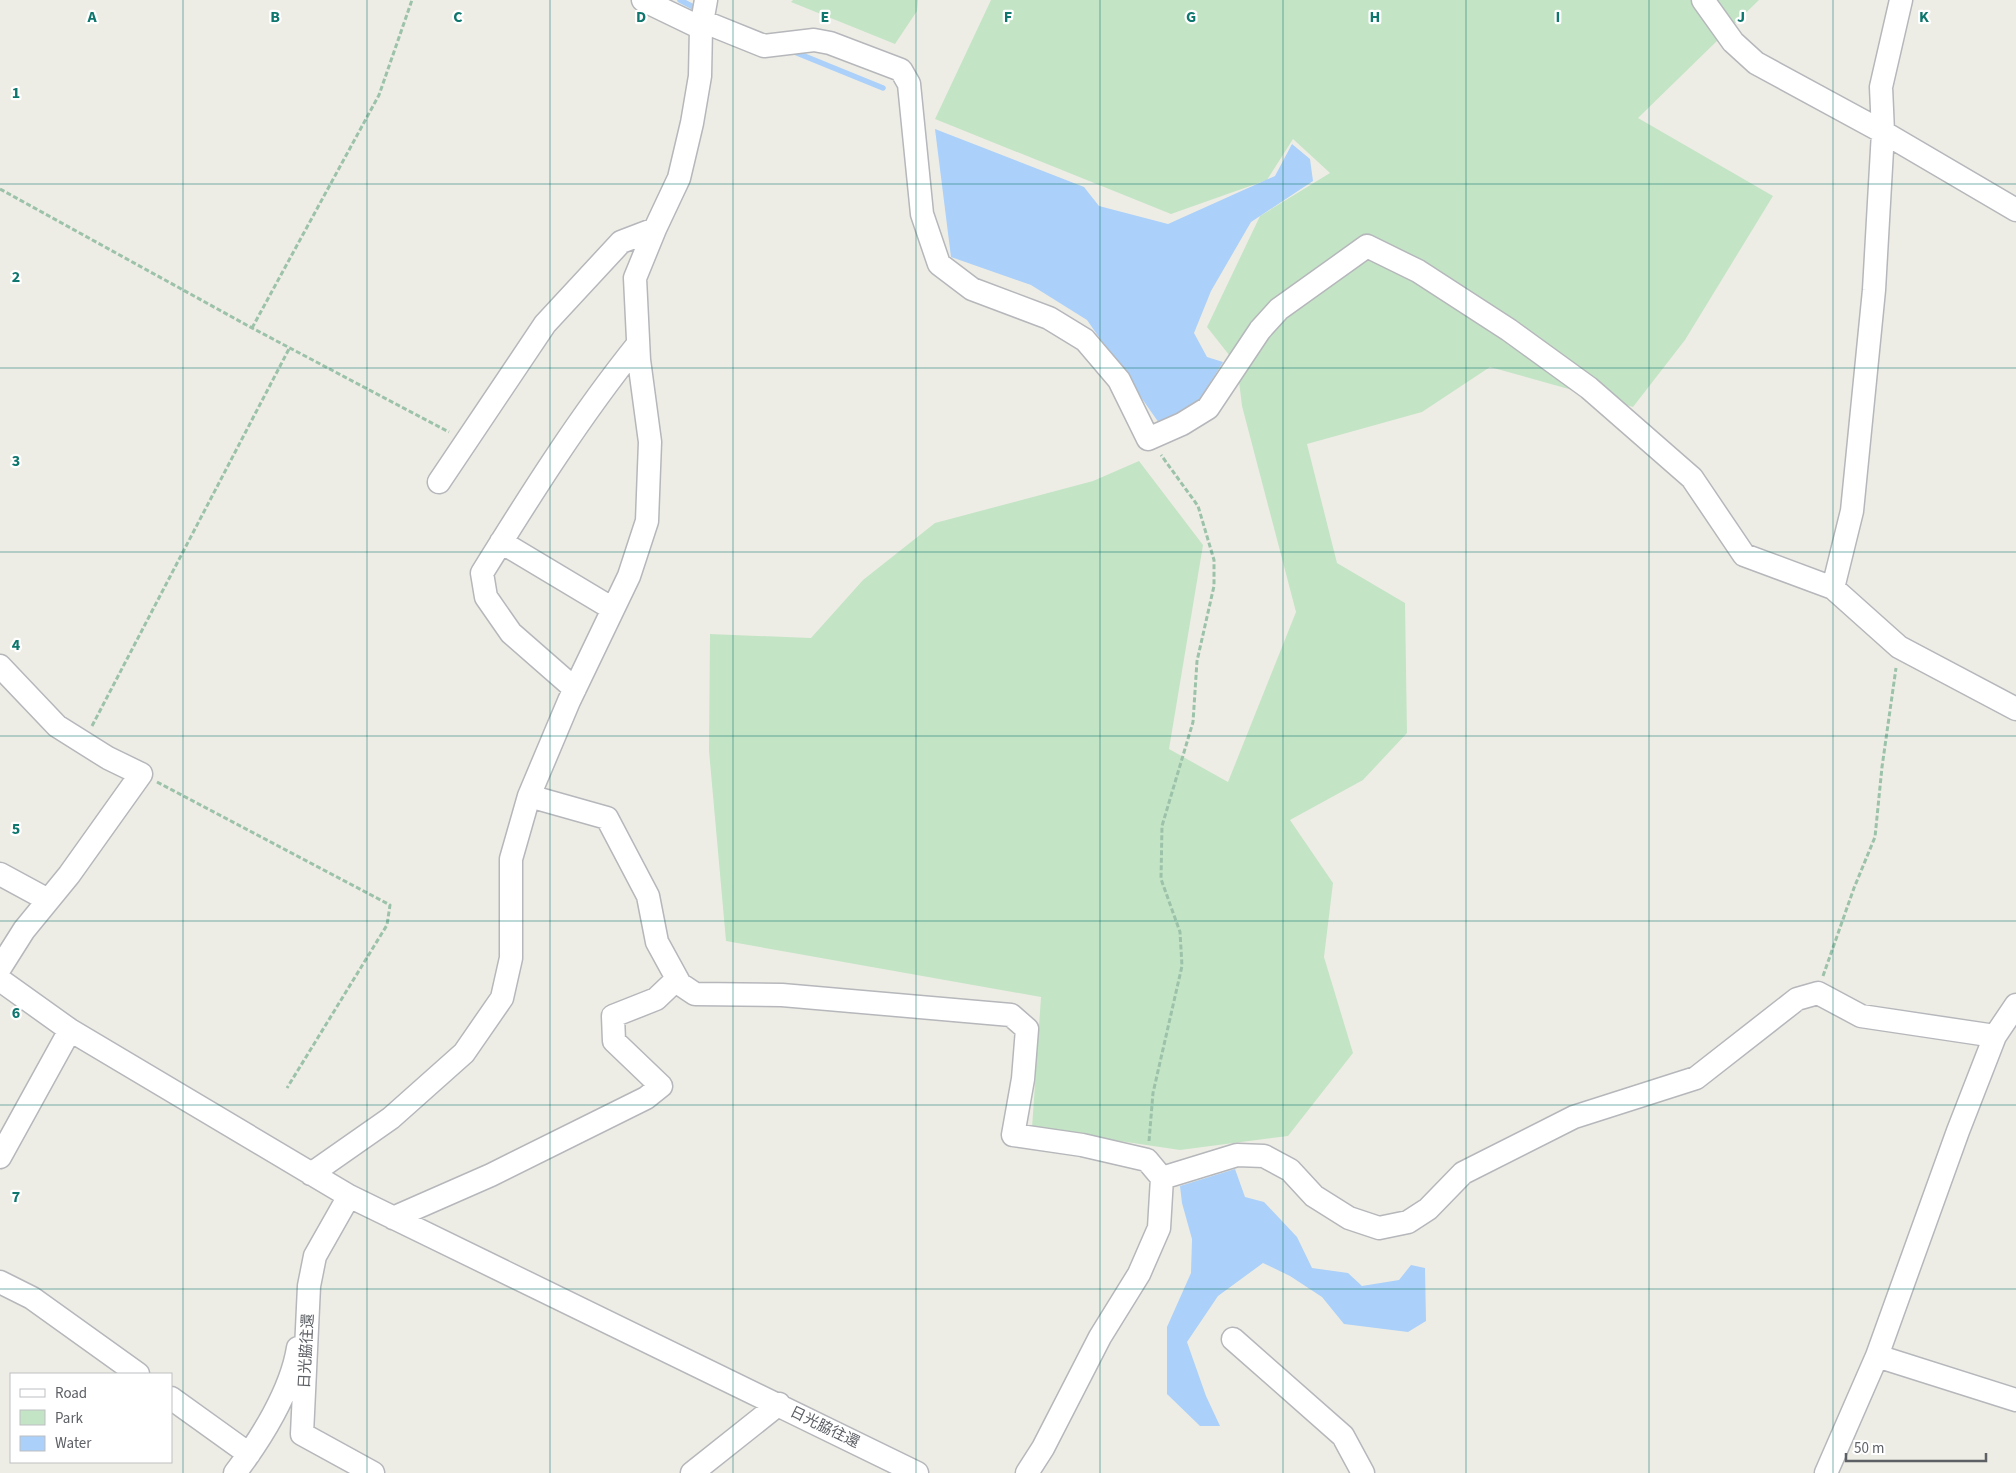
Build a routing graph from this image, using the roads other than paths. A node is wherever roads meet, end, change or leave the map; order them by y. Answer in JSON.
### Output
{"nodes":[{"id":1,"x":643,"y":0,"type":"edge"},
{"id":2,"x":1703,"y":0,"type":"edge"},
{"id":3,"x":1901,"y":0,"type":"edge"},
{"id":4,"x":703,"y":16,"type":"edge"},
{"id":5,"x":1883,"y":132,"type":"junction"},
{"id":6,"x":2016,"y":210,"type":"edge"},
{"id":7,"x":655,"y":229,"type":"junction"},
{"id":8,"x":638,"y":344,"type":"junction"},
{"id":9,"x":439,"y":482,"type":"dead end"},
{"id":10,"x":501,"y":542,"type":"junction"},
{"id":11,"x":1832,"y":588,"type":"junction"},
{"id":12,"x":613,"y":608,"type":"junction"},
{"id":13,"x":0,"y":666,"type":"edge"},
{"id":14,"x":575,"y":689,"type":"junction"},
{"id":15,"x":2016,"y":709,"type":"edge"},
{"id":16,"x":529,"y":796,"type":"junction"},
{"id":17,"x":0,"y":874,"type":"edge"},
{"id":18,"x":48,"y":900,"type":"junction"},
{"id":19,"x":0,"y":968,"type":"edge"},
{"id":20,"x":677,"y":979,"type":"junction"},
{"id":21,"x":0,"y":980,"type":"edge"},
{"id":22,"x":2016,"y":1005,"type":"edge"},
{"id":23,"x":70,"y":1030,"type":"junction"},
{"id":24,"x":1995,"y":1036,"type":"junction"},
{"id":25,"x":0,"y":1157,"type":"edge"},
{"id":26,"x":312,"y":1174,"type":"junction"},
{"id":27,"x":1162,"y":1178,"type":"junction"},
{"id":28,"x":349,"y":1196,"type":"junction"},
{"id":29,"x":393,"y":1218,"type":"junction"},
{"id":30,"x":0,"y":1282,"type":"edge"},
{"id":31,"x":309,"y":1286,"type":"junction"},
{"id":32,"x":1233,"y":1339,"type":"dead end"},
{"id":33,"x":1877,"y":1356,"type":"junction"},
{"id":34,"x":137,"y":1373,"type":"edge"},
{"id":35,"x":172,"y":1399,"type":"edge"},
{"id":36,"x":2016,"y":1400,"type":"edge"},
{"id":37,"x":779,"y":1404,"type":"junction"},
{"id":38,"x":249,"y":1454,"type":"junction"},
{"id":39,"x":235,"y":1473,"type":"edge"},
{"id":40,"x":373,"y":1473,"type":"edge"},
{"id":41,"x":692,"y":1473,"type":"edge"},
{"id":42,"x":917,"y":1473,"type":"edge"},
{"id":43,"x":1027,"y":1473,"type":"edge"},
{"id":44,"x":1364,"y":1473,"type":"edge"},
{"id":45,"x":1826,"y":1473,"type":"edge"}],
"edges":[{"from":1,"to":4,"type":"street"},
{"from":2,"to":5,"type":"street"},
{"from":3,"to":5,"type":"street"},
{"from":4,"to":7,"type":"street"},
{"from":4,"to":11,"type":"street"},
{"from":5,"to":6,"type":"street"},
{"from":5,"to":11,"type":"street"},
{"from":7,"to":8,"type":"street"},
{"from":7,"to":9,"type":"street"},
{"from":8,"to":10,"type":"street"},
{"from":8,"to":12,"type":"street"},
{"from":10,"to":12,"type":"street"},
{"from":10,"to":14,"type":"street"},
{"from":11,"to":15,"type":"street"},
{"from":12,"to":14,"type":"street"},
{"from":13,"to":18,"type":"street"},
{"from":14,"to":16,"type":"street"},
{"from":16,"to":20,"type":"street"},
{"from":16,"to":26,"type":"street"},
{"from":17,"to":18,"type":"street"},
{"from":18,"to":19,"type":"street"},
{"from":20,"to":27,"type":"street"},
{"from":20,"to":29,"type":"street"},
{"from":21,"to":23,"type":"street"},
{"from":22,"to":24,"type":"street"},
{"from":23,"to":25,"type":"street"},
{"from":23,"to":26,"type":"street"},
{"from":24,"to":27,"type":"street"},
{"from":24,"to":33,"type":"street"},
{"from":26,"to":28,"type":"street"},
{"from":27,"to":43,"type":"street"},
{"from":28,"to":29,"type":"street"},
{"from":28,"to":31,"type":"street","name":"日光脇往還"},
{"from":29,"to":37,"type":"street"},
{"from":30,"to":34,"type":"street"},
{"from":31,"to":38,"type":"street"},
{"from":31,"to":40,"type":"street","name":"日光脇往還"},
{"from":32,"to":44,"type":"street"},
{"from":33,"to":36,"type":"street"},
{"from":33,"to":45,"type":"street"},
{"from":35,"to":38,"type":"street"},
{"from":37,"to":41,"type":"street","name":"日光脇往還"},
{"from":37,"to":42,"type":"street","name":"日光脇往還"},
{"from":38,"to":39,"type":"street"}]}
